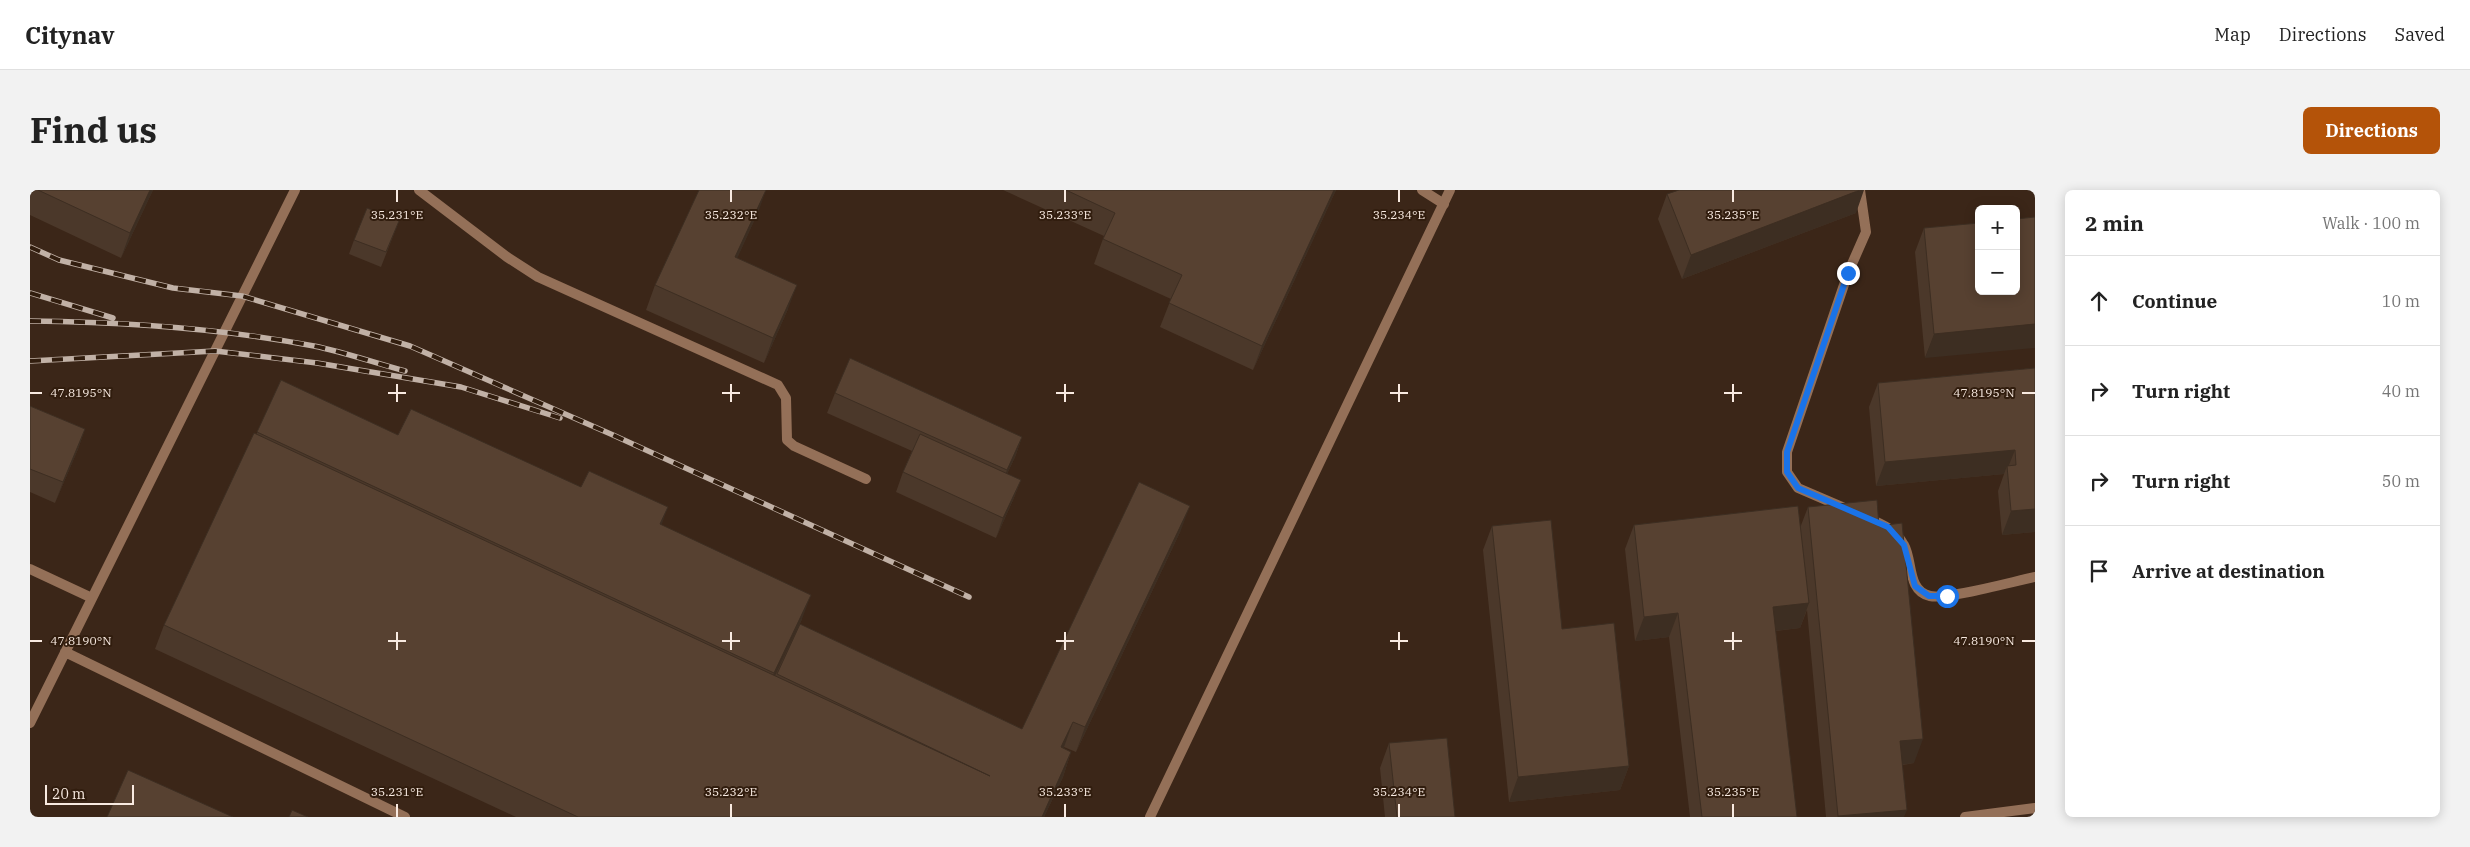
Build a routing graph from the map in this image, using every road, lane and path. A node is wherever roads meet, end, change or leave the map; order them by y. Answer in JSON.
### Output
{"nodes":[{"id":1,"x":295,"y":190,"type":"edge"},
{"id":2,"x":419,"y":190,"type":"edge"},
{"id":3,"x":1422,"y":190,"type":"edge"},
{"id":4,"x":1450,"y":190,"type":"edge"},
{"id":5,"x":1860,"y":190,"type":"edge"},
{"id":6,"x":1444,"y":204,"type":"junction"},
{"id":7,"x":866,"y":479,"type":"dead end"},
{"id":8,"x":30,"y":569,"type":"edge"},
{"id":9,"x":2035,"y":577,"type":"edge"},
{"id":10,"x":92,"y":598,"type":"junction"},
{"id":11,"x":65,"y":652,"type":"junction"},
{"id":12,"x":30,"y":723,"type":"edge"},
{"id":13,"x":2035,"y":808,"type":"edge"},
{"id":14,"x":405,"y":817,"type":"edge"},
{"id":15,"x":1150,"y":817,"type":"edge"},
{"id":16,"x":1965,"y":817,"type":"edge"}],
"edges":[{"from":1,"to":10,"type":"street"},
{"from":2,"to":7,"type":"street"},
{"from":3,"to":6,"type":"street"},
{"from":4,"to":6,"type":"street"},
{"from":5,"to":9,"type":"street"},
{"from":6,"to":15,"type":"street"},
{"from":8,"to":10,"type":"street"},
{"from":10,"to":11,"type":"street"},
{"from":11,"to":12,"type":"street"},
{"from":11,"to":14,"type":"street"},
{"from":13,"to":16,"type":"street"}]}
